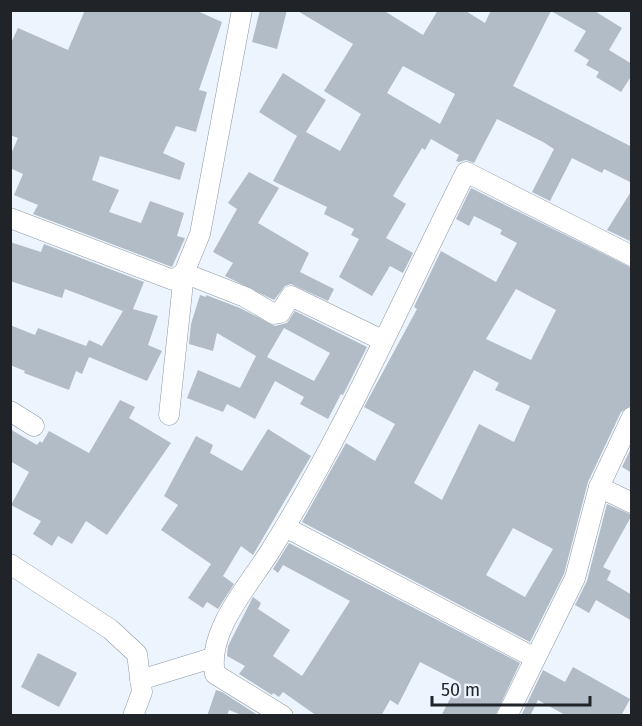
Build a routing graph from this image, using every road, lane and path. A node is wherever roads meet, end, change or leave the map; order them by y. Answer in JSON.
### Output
{"nodes":[{"id":1,"x":242,"y":10,"type":"edge"},
{"id":2,"x":10,"y":218,"type":"edge"},
{"id":3,"x":632,"y":256,"type":"edge"},
{"id":4,"x":184,"y":273,"type":"junction"},
{"id":5,"x":382,"y":340,"type":"junction"},
{"id":6,"x":10,"y":411,"type":"edge"},
{"id":7,"x":169,"y":415,"type":"dead end"},
{"id":8,"x":632,"y":417,"type":"edge"},
{"id":9,"x":34,"y":426,"type":"dead end"},
{"id":10,"x":599,"y":487,"type":"junction"},
{"id":11,"x":632,"y":503,"type":"edge"},
{"id":12,"x":285,"y":527,"type":"junction"},
{"id":13,"x":10,"y":564,"type":"edge"},
{"id":14,"x":212,"y":658,"type":"junction"},
{"id":15,"x":535,"y":658,"type":"junction"},
{"id":16,"x":140,"y":680,"type":"junction"},
{"id":17,"x":133,"y":716,"type":"edge"},
{"id":18,"x":283,"y":716,"type":"edge"},
{"id":19,"x":507,"y":716,"type":"edge"}],
"edges":[{"from":1,"to":4,"type":"street"},
{"from":2,"to":4,"type":"street"},
{"from":3,"to":5,"type":"street"},
{"from":4,"to":5,"type":"street"},
{"from":4,"to":7,"type":"street"},
{"from":5,"to":12,"type":"street"},
{"from":6,"to":9,"type":"street"},
{"from":8,"to":10,"type":"street"},
{"from":10,"to":11,"type":"street"},
{"from":10,"to":15,"type":"street"},
{"from":12,"to":14,"type":"street"},
{"from":12,"to":15,"type":"street"},
{"from":13,"to":16,"type":"street"},
{"from":14,"to":16,"type":"street"},
{"from":14,"to":18,"type":"street"},
{"from":15,"to":19,"type":"street"},
{"from":16,"to":17,"type":"street"}]}
